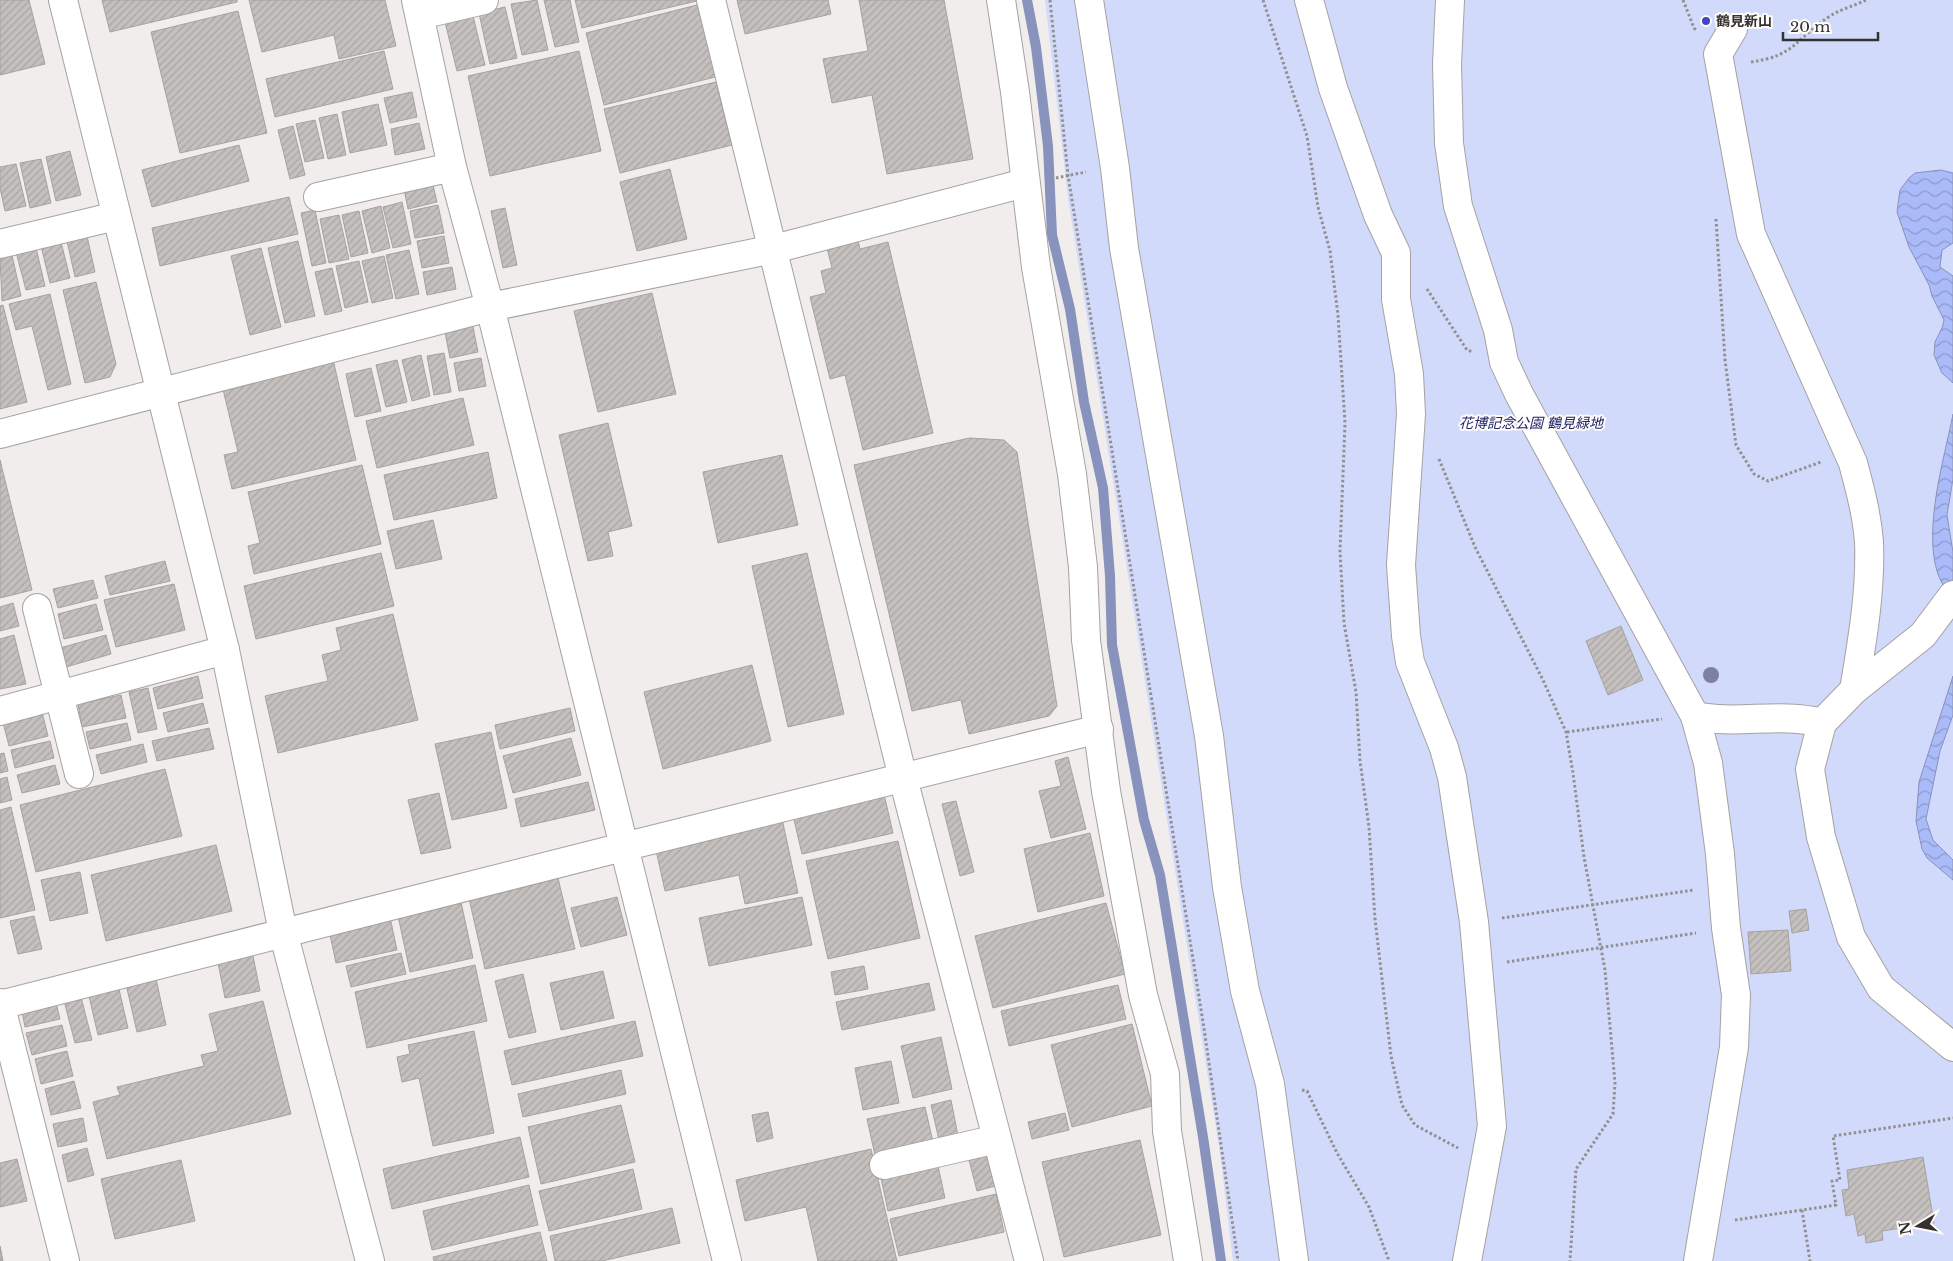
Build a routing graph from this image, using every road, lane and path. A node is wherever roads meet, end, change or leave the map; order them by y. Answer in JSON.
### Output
{"nodes":[{"id":1,"x":63,"y":0,"type":"edge"},
{"id":2,"x":484,"y":0,"type":"edge"},
{"id":3,"x":711,"y":0,"type":"edge"},
{"id":4,"x":1001,"y":0,"type":"edge"},
{"id":5,"x":1050,"y":0,"type":"edge"},
{"id":6,"x":1089,"y":0,"type":"edge"},
{"id":7,"x":1263,"y":0,"type":"edge"},
{"id":8,"x":1308,"y":0,"type":"edge"},
{"id":9,"x":1450,"y":0,"type":"edge"},
{"id":10,"x":1866,"y":0,"type":"edge"},
{"id":11,"x":418,"y":8,"type":"edge"},
{"id":12,"x":1733,"y":29,"type":"dead end"},
{"id":13,"x":1720,"y":66,"type":"junction"},
{"id":14,"x":452,"y":167,"type":"junction"},
{"id":15,"x":1115,"y":168,"type":"junction"},
{"id":16,"x":1068,"y":175,"type":"junction"},
{"id":17,"x":1740,"y":176,"type":"junction"},
{"id":18,"x":1025,"y":182,"type":"junction"},
{"id":19,"x":318,"y":197,"type":"dead end"},
{"id":20,"x":116,"y":216,"type":"junction"},
{"id":21,"x":0,"y":244,"type":"edge"},
{"id":22,"x":774,"y":249,"type":"junction"},
{"id":23,"x":1425,"y":287,"type":"dead end"},
{"id":24,"x":490,"y":306,"type":"junction"},
{"id":25,"x":1468,"y":350,"type":"dead end"},
{"id":26,"x":162,"y":394,"type":"junction"},
{"id":27,"x":0,"y":434,"type":"edge"},
{"id":28,"x":1848,"y":452,"type":"junction"},
{"id":29,"x":1438,"y":454,"type":"dead end"},
{"id":30,"x":1946,"y":604,"type":"edge"},
{"id":31,"x":37,"y":608,"type":"dead end"},
{"id":32,"x":225,"y":650,"type":"junction"},
{"id":33,"x":1854,"y":690,"type":"junction"},
{"id":34,"x":60,"y":695,"type":"junction"},
{"id":35,"x":0,"y":711,"type":"edge"},
{"id":36,"x":1695,"y":716,"type":"junction"},
{"id":37,"x":1653,"y":720,"type":"dead end"},
{"id":38,"x":1822,"y":722,"type":"junction"},
{"id":39,"x":1099,"y":730,"type":"junction"},
{"id":40,"x":1566,"y":732,"type":"junction"},
{"id":41,"x":79,"y":774,"type":"dead end"},
{"id":42,"x":903,"y":778,"type":"junction"},
{"id":43,"x":623,"y":846,"type":"junction"},
{"id":44,"x":1675,"y":893,"type":"dead end"},
{"id":45,"x":1592,"y":905,"type":"junction"},
{"id":46,"x":1497,"y":919,"type":"dead end"},
{"id":47,"x":283,"y":932,"type":"junction"},
{"id":48,"x":1682,"y":935,"type":"dead end"},
{"id":49,"x":1601,"y":948,"type":"junction"},
{"id":50,"x":1503,"y":963,"type":"dead end"},
{"id":51,"x":0,"y":1004,"type":"edge"},
{"id":52,"x":1953,"y":1047,"type":"edge"},
{"id":53,"x":1270,"y":1084,"type":"junction"},
{"id":54,"x":1953,"y":1118,"type":"edge"},
{"id":55,"x":997,"y":1139,"type":"junction"},
{"id":56,"x":1487,"y":1155,"type":"junction"},
{"id":57,"x":884,"y":1166,"type":"dead end"},
{"id":58,"x":1802,"y":1210,"type":"junction"},
{"id":59,"x":1705,"y":1225,"type":"junction"},
{"id":60,"x":65,"y":1261,"type":"edge"},
{"id":61,"x":370,"y":1261,"type":"edge"},
{"id":62,"x":727,"y":1261,"type":"edge"},
{"id":63,"x":1030,"y":1261,"type":"edge"},
{"id":64,"x":1188,"y":1261,"type":"edge"},
{"id":65,"x":1238,"y":1261,"type":"edge"},
{"id":66,"x":1294,"y":1261,"type":"edge"},
{"id":67,"x":1389,"y":1261,"type":"edge"},
{"id":68,"x":1467,"y":1261,"type":"edge"},
{"id":69,"x":1570,"y":1261,"type":"edge"},
{"id":70,"x":1698,"y":1261,"type":"edge"},
{"id":71,"x":1810,"y":1261,"type":"edge"}],
"edges":[{"from":1,"to":20,"type":"street"},
{"from":2,"to":11,"type":"street"},
{"from":3,"to":22,"type":"street"},
{"from":4,"to":18,"type":"street"},
{"from":5,"to":16,"type":"path"},
{"from":6,"to":15,"type":"street"},
{"from":7,"to":56,"type":"path"},
{"from":8,"to":56,"type":"street"},
{"from":9,"to":36,"type":"street"},
{"from":10,"to":13,"type":"path"},
{"from":11,"to":14,"type":"street"},
{"from":12,"to":13,"type":"street"},
{"from":13,"to":17,"type":"street"},
{"from":14,"to":19,"type":"street"},
{"from":14,"to":24,"type":"street"},
{"from":15,"to":16,"type":"path"},
{"from":15,"to":53,"type":"street"},
{"from":16,"to":18,"type":"path"},
{"from":16,"to":65,"type":"path"},
{"from":17,"to":28,"type":"street"},
{"from":17,"to":28,"type":"path"},
{"from":18,"to":22,"type":"street"},
{"from":18,"to":39,"type":"street"},
{"from":20,"to":21,"type":"street"},
{"from":20,"to":26,"type":"street"},
{"from":22,"to":24,"type":"street"},
{"from":22,"to":42,"type":"street"},
{"from":23,"to":25,"type":"path"},
{"from":24,"to":26,"type":"street"},
{"from":24,"to":43,"type":"street"},
{"from":26,"to":27,"type":"street"},
{"from":26,"to":32,"type":"street"},
{"from":28,"to":33,"type":"street"},
{"from":29,"to":40,"type":"path"},
{"from":30,"to":33,"type":"street"},
{"from":31,"to":34,"type":"street"},
{"from":32,"to":34,"type":"street"},
{"from":32,"to":47,"type":"street"},
{"from":33,"to":38,"type":"street"},
{"from":34,"to":35,"type":"street"},
{"from":34,"to":41,"type":"street"},
{"from":36,"to":38,"type":"street"},
{"from":36,"to":59,"type":"street"},
{"from":37,"to":40,"type":"path"},
{"from":38,"to":52,"type":"street"},
{"from":39,"to":42,"type":"street"},
{"from":39,"to":64,"type":"street"},
{"from":40,"to":45,"type":"path"},
{"from":42,"to":43,"type":"street"},
{"from":42,"to":55,"type":"street"},
{"from":43,"to":47,"type":"street"},
{"from":43,"to":62,"type":"street"},
{"from":44,"to":45,"type":"path"},
{"from":45,"to":46,"type":"path"},
{"from":45,"to":49,"type":"path"},
{"from":47,"to":51,"type":"street"},
{"from":47,"to":61,"type":"street"},
{"from":48,"to":49,"type":"path"},
{"from":49,"to":50,"type":"path"},
{"from":49,"to":69,"type":"path"},
{"from":51,"to":60,"type":"street"},
{"from":53,"to":66,"type":"street"},
{"from":53,"to":67,"type":"path"},
{"from":54,"to":58,"type":"path"},
{"from":55,"to":57,"type":"street"},
{"from":55,"to":63,"type":"street"},
{"from":56,"to":68,"type":"street"},
{"from":58,"to":59,"type":"path"},
{"from":58,"to":71,"type":"path"},
{"from":59,"to":70,"type":"street"}]}
